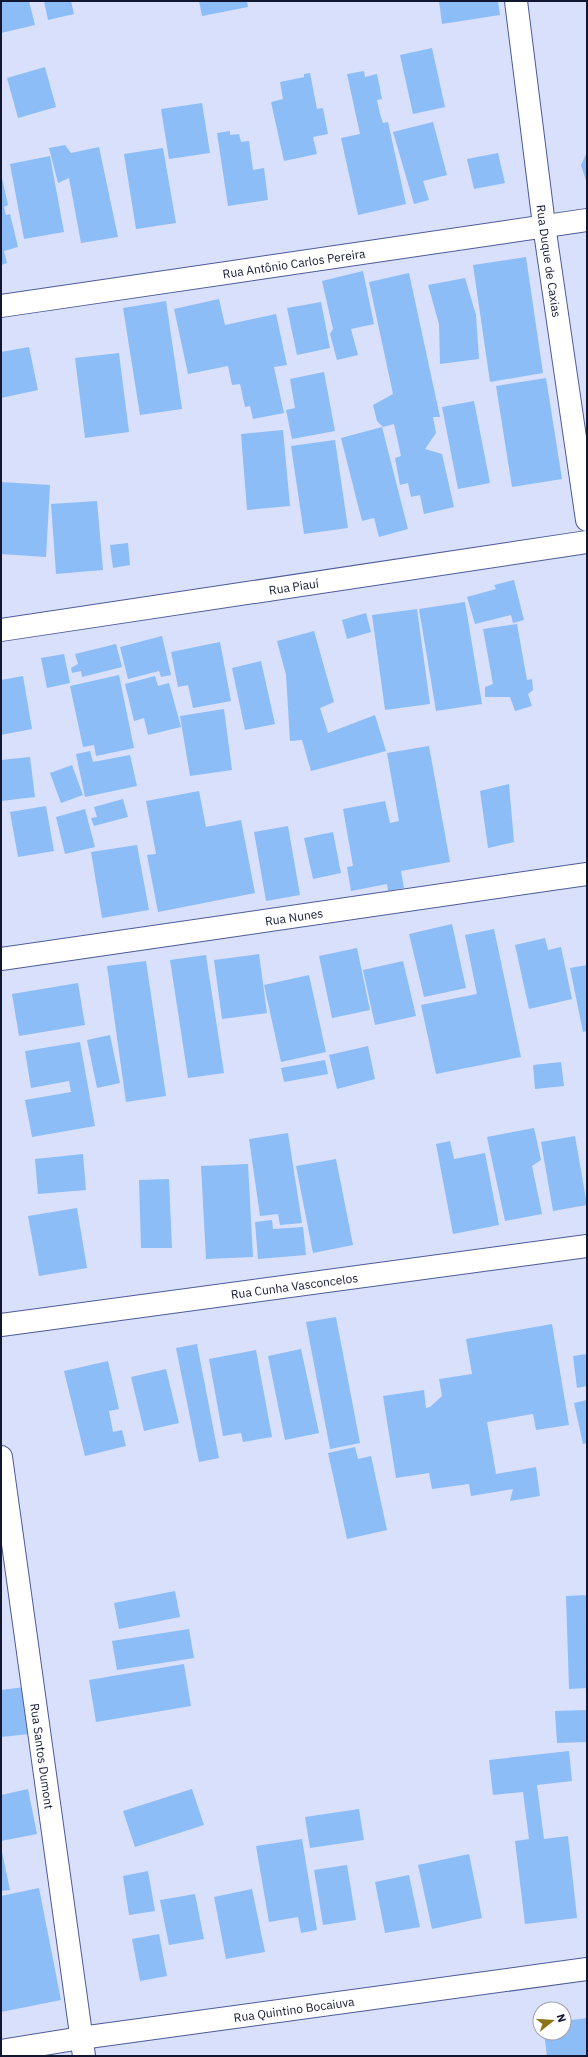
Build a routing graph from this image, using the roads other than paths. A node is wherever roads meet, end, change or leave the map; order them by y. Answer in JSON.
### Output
{"nodes":[{"id":1,"x":516,"y":1,"type":"edge"},
{"id":2,"x":587,"y":220,"type":"edge"},
{"id":3,"x":544,"y":225,"type":"junction"},
{"id":4,"x":1,"y":306,"type":"edge"},
{"id":5,"x":587,"y":520,"type":"edge"},
{"id":6,"x":587,"y":542,"type":"edge"},
{"id":7,"x":1,"y":630,"type":"edge"},
{"id":8,"x":587,"y":874,"type":"edge"},
{"id":9,"x":1,"y":959,"type":"edge"},
{"id":10,"x":587,"y":1246,"type":"edge"},
{"id":11,"x":1,"y":1325,"type":"edge"},
{"id":12,"x":1,"y":1457,"type":"edge"},
{"id":13,"x":587,"y":1969,"type":"edge"},
{"id":14,"x":82,"y":2047,"type":"edge"},
{"id":15,"x":1,"y":2052,"type":"edge"}],
"edges":[{"from":1,"to":3,"type":"street","name":"Rua Duque de Caxias"},
{"from":2,"to":3,"type":"street","name":"Rua Antônio Carlos Pereira"},
{"from":3,"to":4,"type":"street","name":"Rua Antônio Carlos Pereira"},
{"from":3,"to":5,"type":"street","name":"Rua Duque de Caxias"},
{"from":6,"to":7,"type":"street","name":"Rua Piauí"},
{"from":8,"to":9,"type":"street","name":"Rua Nunes"},
{"from":10,"to":11,"type":"street","name":"Rua Cunha Vasconcelos"},
{"from":12,"to":14,"type":"street","name":"Rua Santos Dumont"},
{"from":13,"to":14,"type":"street","name":"Rua Quintino Bocaiuva"},
{"from":14,"to":15,"type":"street","name":"Rua Quintino Bocaiuva"}]}
